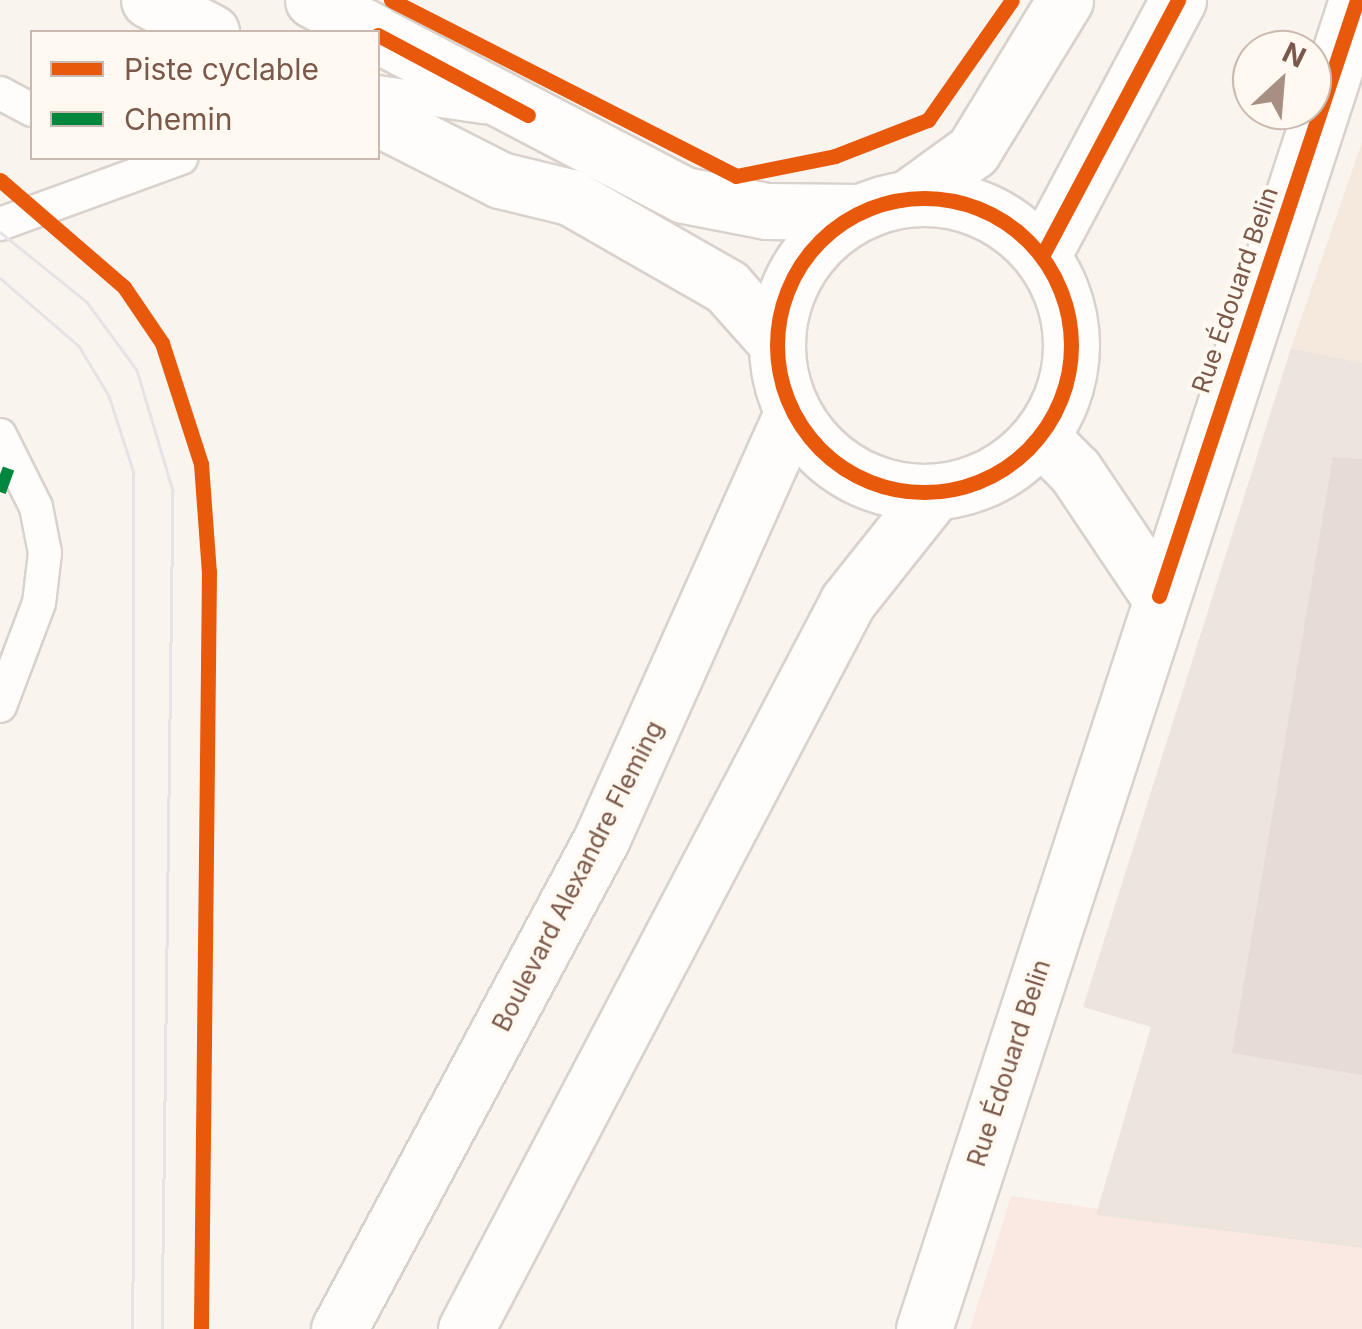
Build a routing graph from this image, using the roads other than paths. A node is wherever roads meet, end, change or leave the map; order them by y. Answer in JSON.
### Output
{"nodes":[{"id":1,"x":149,"y":0,"type":"edge"},
{"id":2,"x":313,"y":0,"type":"edge"},
{"id":3,"x":1065,"y":0,"type":"edge"},
{"id":4,"x":1178,"y":0,"type":"edge"},
{"id":5,"x":1357,"y":0,"type":"edge"},
{"id":6,"x":208,"y":30,"type":"edge"},
{"id":7,"x":369,"y":30,"type":"edge"},
{"id":8,"x":380,"y":36,"type":"edge"},
{"id":9,"x":380,"y":92,"type":"edge"},
{"id":10,"x":0,"y":93,"type":"edge"},
{"id":11,"x":30,"y":109,"type":"edge"},
{"id":12,"x":528,"y":115,"type":"junction"},
{"id":13,"x":380,"y":119,"type":"edge"},
{"id":14,"x":166,"y":160,"type":"edge"},
{"id":15,"x":137,"y":164,"type":"edge"},
{"id":16,"x":884,"y":205,"type":"junction"},
{"id":17,"x":0,"y":224,"type":"edge"},
{"id":18,"x":1042,"y":256,"type":"junction"},
{"id":19,"x":776,"y":342,"type":"junction"},
{"id":20,"x":793,"y":412,"type":"junction"},
{"id":21,"x":0,"y":435,"type":"edge"},
{"id":22,"x":1041,"y":437,"type":"junction"},
{"id":23,"x":933,"y":494,"type":"junction"},
{"id":24,"x":1159,"y":596,"type":"junction"},
{"id":25,"x":0,"y":706,"type":"edge"},
{"id":26,"x":338,"y":1329,"type":"edge"},
{"id":27,"x":466,"y":1329,"type":"edge"},
{"id":28,"x":924,"y":1329,"type":"edge"}],
"edges":[{"from":1,"to":6,"type":"street"},
{"from":2,"to":7,"type":"street"},
{"from":3,"to":16,"type":"street"},
{"from":4,"to":18,"type":"street"},
{"from":5,"to":24,"type":"street","name":"Rue Édouard Belin"},
{"from":8,"to":12,"type":"street"},
{"from":9,"to":12,"type":"lane"},
{"from":10,"to":11,"type":"lane"},
{"from":12,"to":16,"type":"street"},
{"from":13,"to":19,"type":"street"},
{"from":14,"to":15,"type":"lane"},
{"from":15,"to":17,"type":"lane"},
{"from":16,"to":18,"type":"street"},
{"from":16,"to":19,"type":"street"},
{"from":18,"to":22,"type":"street"},
{"from":19,"to":20,"type":"street"},
{"from":20,"to":23,"type":"street"},
{"from":20,"to":26,"type":"street","name":"Boulevard Alexandre Fleming"},
{"from":21,"to":25,"type":"lane"},
{"from":22,"to":23,"type":"street"},
{"from":22,"to":24,"type":"street"},
{"from":23,"to":27,"type":"street"},
{"from":24,"to":28,"type":"street","name":"Rue Édouard Belin"}]}
